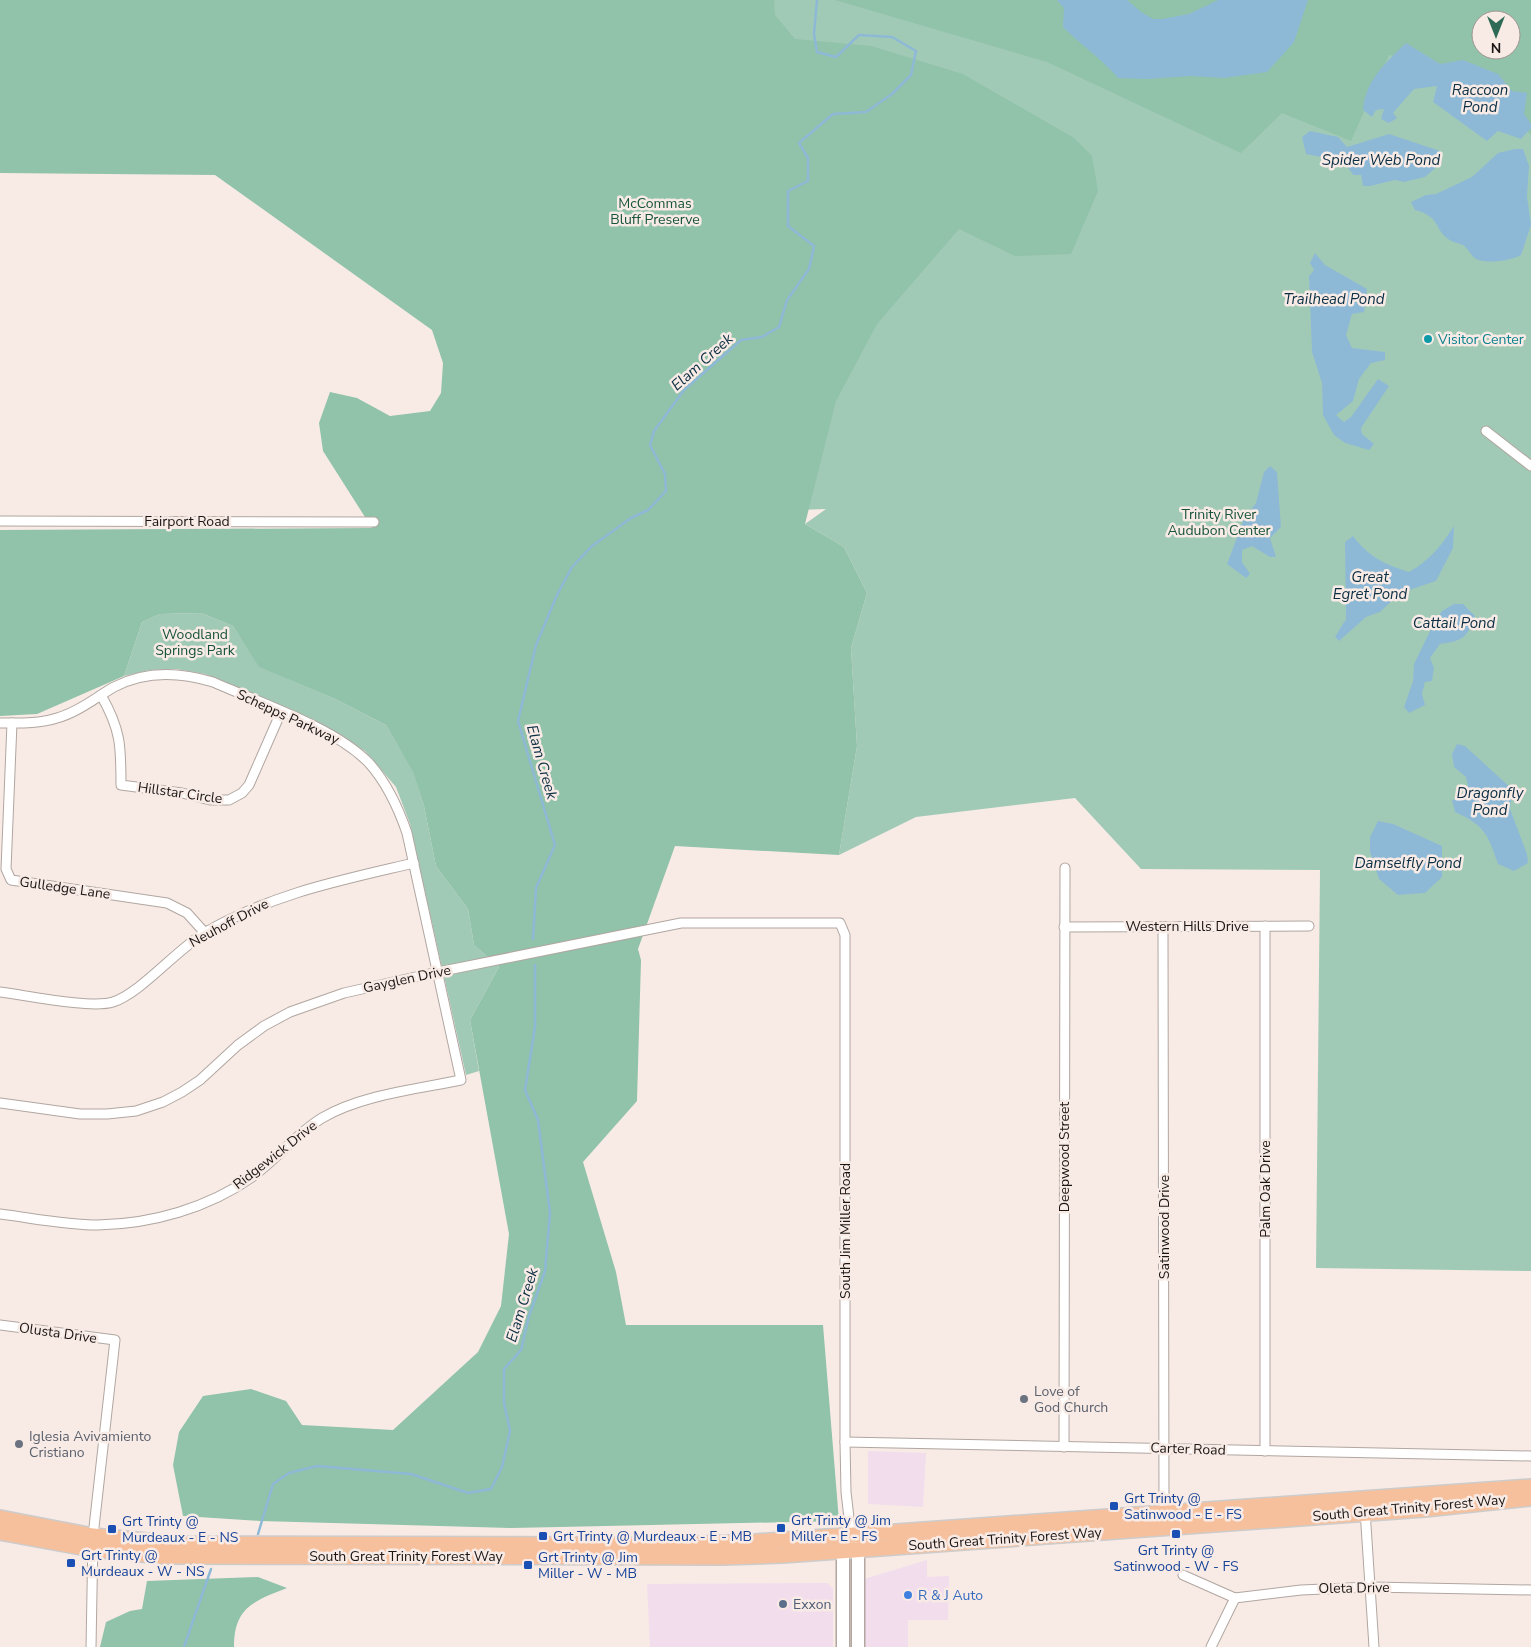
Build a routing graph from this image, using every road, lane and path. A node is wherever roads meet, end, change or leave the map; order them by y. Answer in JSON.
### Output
{"nodes":[{"id":1,"x":1486,"y":431,"type":"dead end"},
{"id":2,"x":1531,"y":466,"type":"edge"},
{"id":3,"x":0,"y":521,"type":"edge"},
{"id":4,"x":374,"y":522,"type":"dead end"},
{"id":5,"x":101,"y":695,"type":"junction"},
{"id":6,"x":281,"y":712,"type":"junction"},
{"id":7,"x":0,"y":723,"type":"edge"},
{"id":8,"x":12,"y":723,"type":"junction"},
{"id":9,"x":414,"y":863,"type":"junction"},
{"id":10,"x":1065,"y":868,"type":"dead end"},
{"id":11,"x":1265,"y":926,"type":"junction"},
{"id":12,"x":1309,"y":926,"type":"dead end"},
{"id":13,"x":843,"y":927,"type":"joint"},
{"id":14,"x":1064,"y":927,"type":"junction"},
{"id":15,"x":1164,"y":927,"type":"junction"},
{"id":16,"x":206,"y":933,"type":"junction"},
{"id":17,"x":438,"y":972,"type":"junction"},
{"id":18,"x":0,"y":992,"type":"edge"},
{"id":19,"x":461,"y":1080,"type":"joint"},
{"id":20,"x":0,"y":1103,"type":"edge"},
{"id":21,"x":0,"y":1214,"type":"edge"},
{"id":22,"x":0,"y":1325,"type":"edge"},
{"id":23,"x":845,"y":1442,"type":"junction"},
{"id":24,"x":1064,"y":1447,"type":"junction"},
{"id":25,"x":1164,"y":1448,"type":"junction"},
{"id":26,"x":1265,"y":1451,"type":"junction"},
{"id":27,"x":1531,"y":1456,"type":"edge"},
{"id":28,"x":1531,"y":1487,"type":"edge"},
{"id":29,"x":1531,"y":1498,"type":"edge"},
{"id":30,"x":1365,"y":1505,"type":"junction"},
{"id":31,"x":0,"y":1518,"type":"edge"},
{"id":32,"x":1164,"y":1520,"type":"junction"},
{"id":33,"x":0,"y":1532,"type":"edge"},
{"id":34,"x":851,"y":1535,"type":"junction"},
{"id":35,"x":93,"y":1542,"type":"junction"},
{"id":36,"x":851,"y":1551,"type":"junction"},
{"id":37,"x":1183,"y":1575,"type":"dead end"},
{"id":38,"x":1370,"y":1587,"type":"junction"},
{"id":39,"x":1531,"y":1590,"type":"edge"},
{"id":40,"x":1235,"y":1598,"type":"junction"},
{"id":41,"x":91,"y":1647,"type":"edge"},
{"id":42,"x":843,"y":1647,"type":"edge"},
{"id":43,"x":858,"y":1647,"type":"edge"},
{"id":44,"x":1211,"y":1647,"type":"edge"},
{"id":45,"x":1374,"y":1647,"type":"edge"}],
"edges":[{"from":1,"to":2,"type":"street"},
{"from":3,"to":4,"type":"street","name":"Fairport Road"},
{"from":5,"to":6,"type":"street","name":"Schepps Parkway"},
{"from":5,"to":6,"type":"street","name":"Hillstar Circle"},
{"from":5,"to":8,"type":"street","name":"Schepps Parkway"},
{"from":6,"to":9,"type":"street","name":"Schepps Parkway"},
{"from":7,"to":8,"type":"street","name":"Schepps Parkway"},
{"from":8,"to":16,"type":"street","name":"Gulledge Lane"},
{"from":9,"to":16,"type":"street","name":"Neuhoff Drive"},
{"from":9,"to":17,"type":"street","name":"Schepps Parkway"},
{"from":10,"to":14,"type":"street","name":"Deepwood Street"},
{"from":11,"to":12,"type":"street","name":"Western Hills Drive"},
{"from":11,"to":15,"type":"street","name":"Western Hills Drive"},
{"from":11,"to":26,"type":"street","name":"Palm Oak Drive"},
{"from":13,"to":17,"type":"street","name":"Gayglen Drive"},
{"from":13,"to":23,"type":"street","name":"South Jim Miller Road"},
{"from":14,"to":15,"type":"street","name":"Western Hills Drive"},
{"from":14,"to":24,"type":"street","name":"Deepwood Street"},
{"from":15,"to":25,"type":"street","name":"Satinwood Drive"},
{"from":16,"to":18,"type":"street","name":"Neuhoff Drive"},
{"from":17,"to":19,"type":"street","name":"Schepps Parkway"},
{"from":17,"to":20,"type":"street","name":"Gayglen Drive"},
{"from":19,"to":21,"type":"street","name":"Ridgewick Drive"},
{"from":22,"to":35,"type":"street","name":"Olusta Drive"},
{"from":23,"to":24,"type":"street","name":"Carter Road"},
{"from":23,"to":34,"type":"street","name":"South Jim Miller Road"},
{"from":24,"to":25,"type":"street","name":"Carter Road"},
{"from":25,"to":26,"type":"street","name":"Carter Road"},
{"from":25,"to":32,"type":"street","name":"Satinwood Drive"},
{"from":26,"to":27,"type":"street","name":"Carter Road"},
{"from":28,"to":30,"type":"main road","name":"South Great Trinity Forest Way"},
{"from":29,"to":30,"type":"main road","name":"South Great Trinity Forest Way"},
{"from":30,"to":32,"type":"main road","name":"South Great Trinity Forest Way"},
{"from":30,"to":38,"type":"street"},
{"from":31,"to":35,"type":"main road","name":"South Great Trinity Forest Way"},
{"from":32,"to":34,"type":"main road","name":"South Great Trinity Forest Way"},
{"from":32,"to":36,"type":"main road","name":"South Great Trinity Forest Way"},
{"from":33,"to":35,"type":"main road","name":"South Great Trinity Forest Way"},
{"from":34,"to":35,"type":"main road","name":"South Great Trinity Forest Way"},
{"from":34,"to":36,"type":"main road"},
{"from":35,"to":36,"type":"main road","name":"South Great Trinity Forest Way"},
{"from":35,"to":41,"type":"street"},
{"from":36,"to":42,"type":"main road"},
{"from":36,"to":43,"type":"main road"},
{"from":37,"to":40,"type":"street"},
{"from":38,"to":39,"type":"street","name":"Oleta Drive"},
{"from":38,"to":40,"type":"street","name":"Oleta Drive"},
{"from":38,"to":45,"type":"street"},
{"from":40,"to":44,"type":"street"}]}
